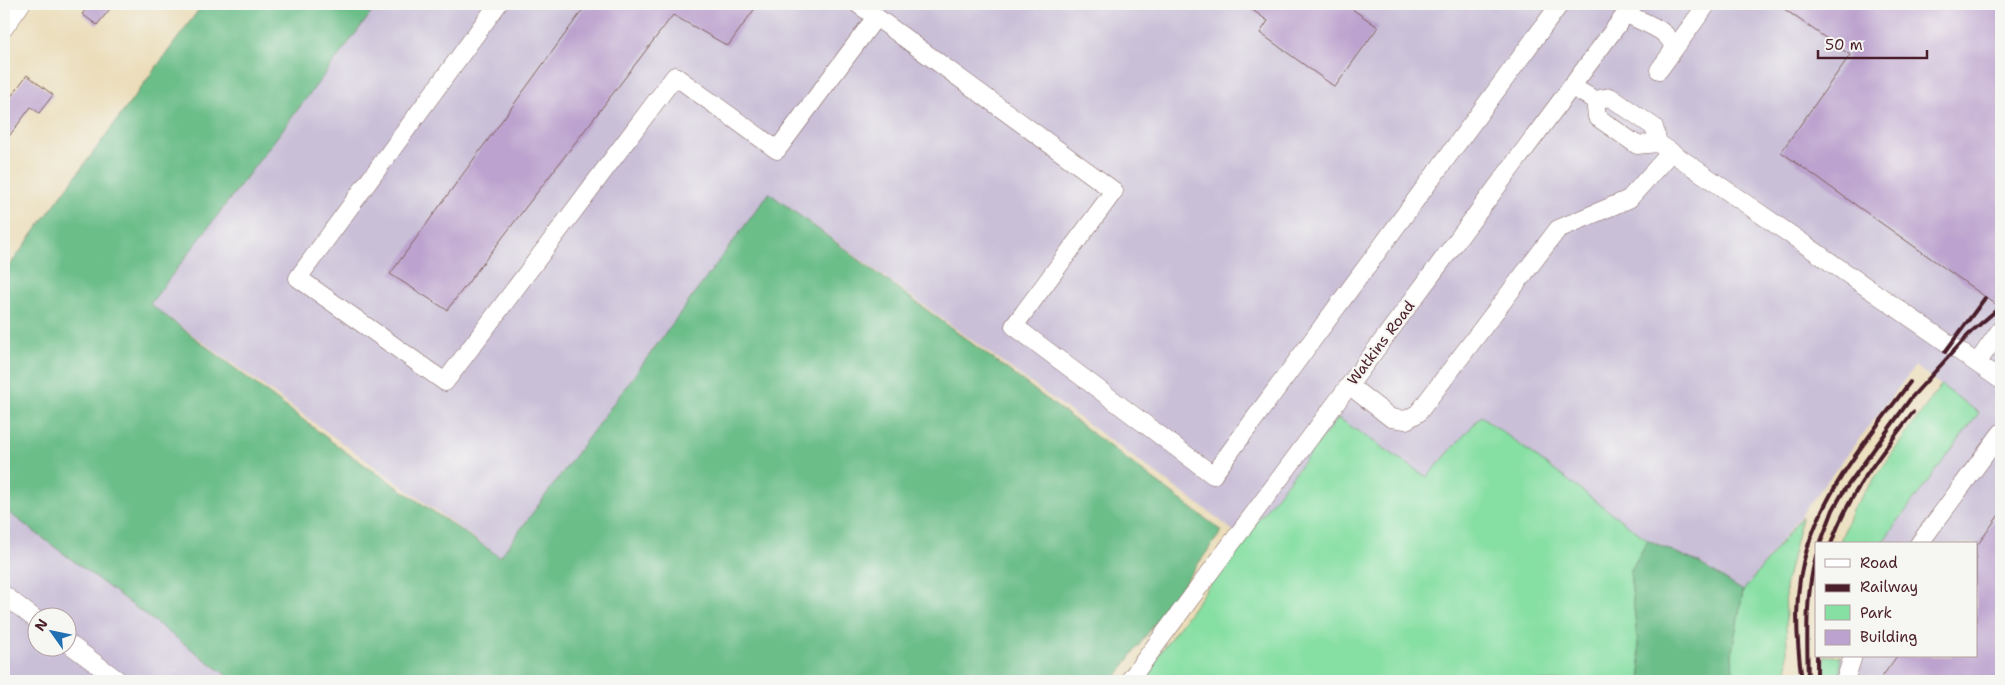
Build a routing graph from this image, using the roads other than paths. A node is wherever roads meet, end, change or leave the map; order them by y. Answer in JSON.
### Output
{"nodes":[{"id":1,"x":21,"y":4,"type":"edge"},
{"id":2,"x":498,"y":4,"type":"edge"},
{"id":3,"x":858,"y":4,"type":"edge"},
{"id":4,"x":1560,"y":4,"type":"edge"},
{"id":5,"x":1707,"y":4,"type":"edge"},
{"id":6,"x":1632,"y":12,"type":"edge"},
{"id":7,"x":876,"y":17,"type":"junction"},
{"id":8,"x":4,"y":28,"type":"edge"},
{"id":9,"x":1674,"y":48,"type":"junction"},
{"id":10,"x":1659,"y":70,"type":"dead end"},
{"id":11,"x":1572,"y":87,"type":"junction"},
{"id":12,"x":1595,"y":100,"type":"junction"},
{"id":13,"x":1665,"y":147,"type":"junction"},
{"id":14,"x":2001,"y":329,"type":"edge"},
{"id":15,"x":1977,"y":363,"type":"junction"},
{"id":16,"x":2001,"y":380,"type":"edge"},
{"id":17,"x":1350,"y":386,"type":"junction"},
{"id":18,"x":2001,"y":433,"type":"edge"},
{"id":19,"x":1920,"y":542,"type":"edge"},
{"id":20,"x":4,"y":595,"type":"edge"},
{"id":21,"x":28,"y":613,"type":"edge"},
{"id":22,"x":78,"y":650,"type":"edge"},
{"id":23,"x":1853,"y":658,"type":"edge"},
{"id":24,"x":119,"y":681,"type":"edge"},
{"id":25,"x":1129,"y":681,"type":"edge"},
{"id":26,"x":1845,"y":681,"type":"edge"}],
"edges":[{"from":1,"to":8,"type":"street"},
{"from":2,"to":7,"type":"street"},
{"from":3,"to":7,"type":"street"},
{"from":4,"to":7,"type":"street"},
{"from":5,"to":9,"type":"street"},
{"from":6,"to":9,"type":"street"},
{"from":6,"to":11,"type":"street","name":"Watkins Road"},
{"from":9,"to":10,"type":"street"},
{"from":11,"to":12,"type":"street"},
{"from":11,"to":17,"type":"street","name":"Watkins Road"},
{"from":12,"to":13,"type":"street"},
{"from":12,"to":13,"type":"street"},
{"from":13,"to":15,"type":"street"},
{"from":13,"to":17,"type":"street"},
{"from":14,"to":15,"type":"street"},
{"from":15,"to":16,"type":"street"},
{"from":17,"to":25,"type":"street","name":"Watkins Road"},
{"from":18,"to":19,"type":"street"},
{"from":20,"to":21,"type":"street"},
{"from":22,"to":24,"type":"street"},
{"from":23,"to":26,"type":"street"}]}
